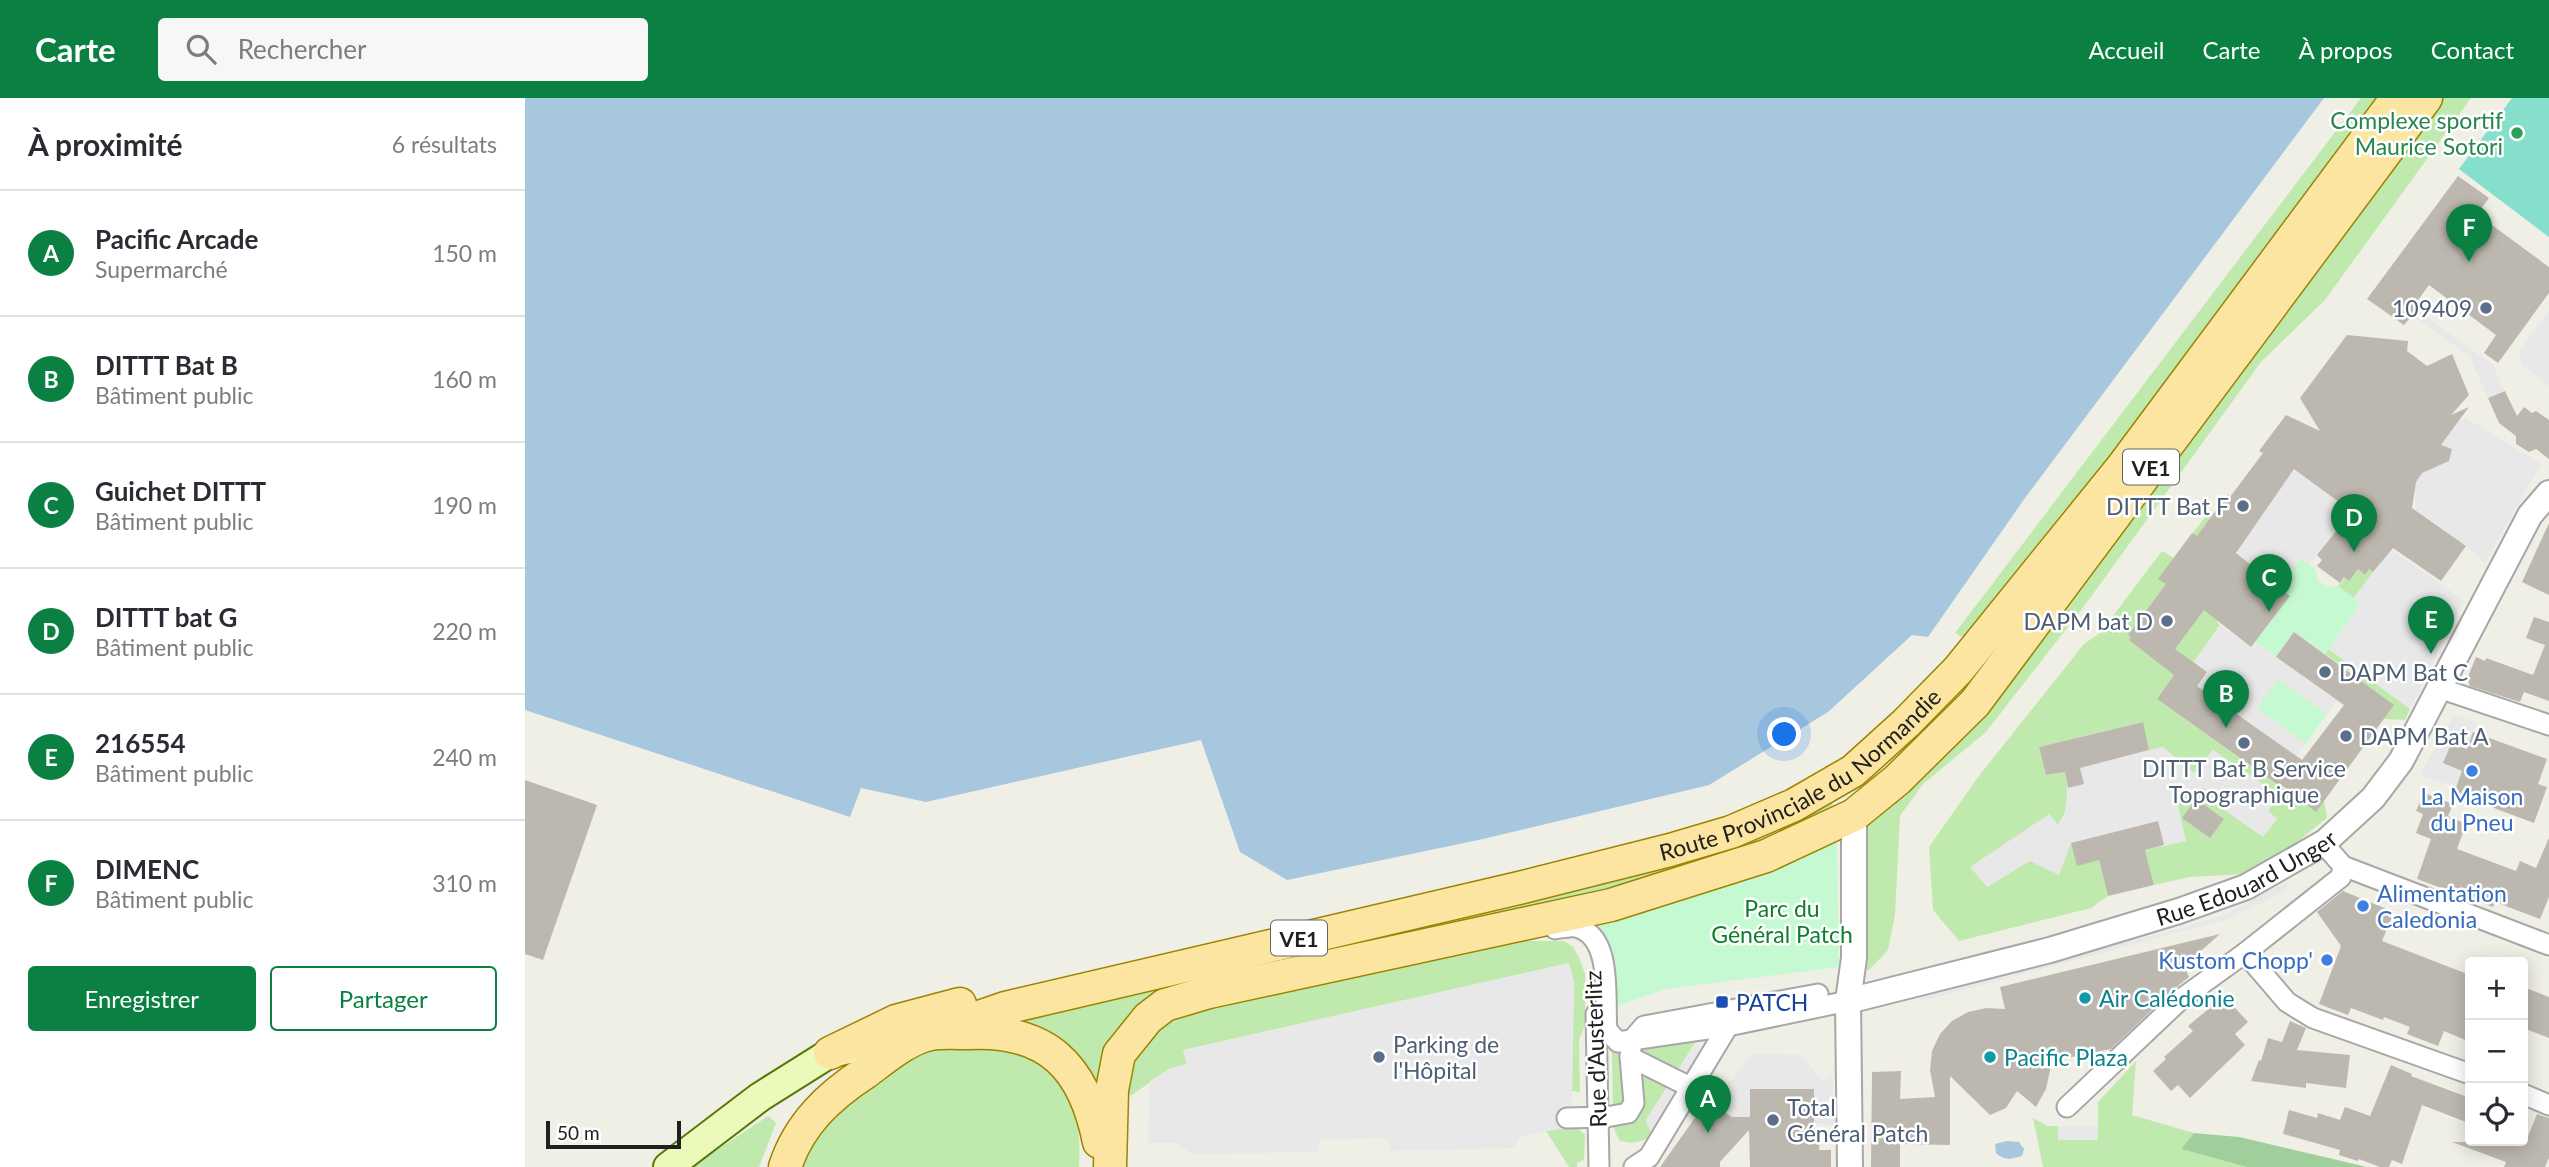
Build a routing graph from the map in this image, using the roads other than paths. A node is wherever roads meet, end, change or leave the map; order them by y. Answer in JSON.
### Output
{"nodes":[{"id":1,"x":2397,"y":98,"type":"edge"},
{"id":2,"x":2426,"y":98,"type":"edge"},
{"id":3,"x":2549,"y":493,"type":"edge"},
{"id":4,"x":1958,"y":670,"type":"junction"},
{"id":5,"x":2439,"y":688,"type":"junction"},
{"id":6,"x":2549,"y":725,"type":"edge"},
{"id":7,"x":1849,"y":818,"type":"junction"},
{"id":8,"x":2323,"y":843,"type":"junction"},
{"id":9,"x":2343,"y":866,"type":"junction"},
{"id":10,"x":1315,"y":934,"type":"junction"},
{"id":11,"x":1439,"y":943,"type":"junction"},
{"id":12,"x":2549,"y":945,"type":"edge"},
{"id":13,"x":2245,"y":953,"type":"junction"},
{"id":14,"x":1849,"y":994,"type":"junction"},
{"id":15,"x":1728,"y":1026,"type":"junction"},
{"id":16,"x":917,"y":1040,"type":"junction"},
{"id":17,"x":1631,"y":1049,"type":"junction"},
{"id":18,"x":830,"y":1053,"type":"junction"},
{"id":19,"x":2465,"y":1072,"type":"edge"},
{"id":20,"x":1692,"y":1088,"type":"junction"},
{"id":21,"x":2528,"y":1096,"type":"edge"},
{"id":22,"x":2549,"y":1105,"type":"edge"},
{"id":23,"x":2067,"y":1107,"type":"dead end"},
{"id":24,"x":1598,"y":1117,"type":"junction"},
{"id":25,"x":1567,"y":1118,"type":"dead end"},
{"id":26,"x":1642,"y":1162,"type":"edge"},
{"id":27,"x":668,"y":1167,"type":"edge"},
{"id":28,"x":785,"y":1167,"type":"edge"},
{"id":29,"x":1104,"y":1167,"type":"edge"},
{"id":30,"x":1110,"y":1167,"type":"edge"},
{"id":31,"x":1599,"y":1167,"type":"edge"},
{"id":32,"x":1850,"y":1167,"type":"edge"}],
"edges":[{"from":1,"to":4,"type":"main road","name":"Route Provinciale du Normandie","number":"VE1"},
{"from":2,"to":7,"type":"main road","name":"Route Provinciale du Normandie","number":"VE1"},
{"from":3,"to":5,"type":"street","name":"Rue Edouard Unger"},
{"from":4,"to":7,"type":"main road"},
{"from":4,"to":10,"type":"main road","name":"Route Provinciale du Normandie","number":"VE1"},
{"from":5,"to":6,"type":"street"},
{"from":5,"to":8,"type":"street","name":"Rue Edouard Unger"},
{"from":7,"to":11,"type":"main road","name":"Route Provinciale du Normandie","number":"VE1"},
{"from":7,"to":14,"type":"street"},
{"from":8,"to":9,"type":"street"},
{"from":8,"to":14,"type":"street","name":"Rue Edouard Unger"},
{"from":9,"to":12,"type":"street"},
{"from":9,"to":13,"type":"street"},
{"from":10,"to":16,"type":"main road","name":"Route Provinciale du Normandie","number":"VE1"},
{"from":10,"to":18,"type":"main road"},
{"from":11,"to":17,"type":"street","name":"Rue d'Austerlitz"},
{"from":11,"to":24,"type":"street","name":"Rue d'Austerlitz"},
{"from":11,"to":30,"type":"main road","number":"VE1"},
{"from":13,"to":19,"type":"street"},
{"from":13,"to":23,"type":"street"},
{"from":14,"to":15,"type":"street","name":"Rue Edouard Unger"},
{"from":14,"to":17,"type":"street","name":"Rue Edouard Unger"},
{"from":14,"to":32,"type":"street"},
{"from":15,"to":17,"type":"street","name":"Rue Edouard Unger"},
{"from":15,"to":20,"type":"street"},
{"from":16,"to":18,"type":"main road"},
{"from":16,"to":28,"type":"main road","name":"Route Provinciale du Normandie"},
{"from":16,"to":29,"type":"main road"},
{"from":17,"to":20,"type":"street"},
{"from":17,"to":24,"type":"street"},
{"from":18,"to":27,"type":"main road"},
{"from":20,"to":26,"type":"street"},
{"from":21,"to":22,"type":"street"},
{"from":24,"to":25,"type":"street"},
{"from":24,"to":31,"type":"street","name":"Rue d'Austerlitz"}]}
